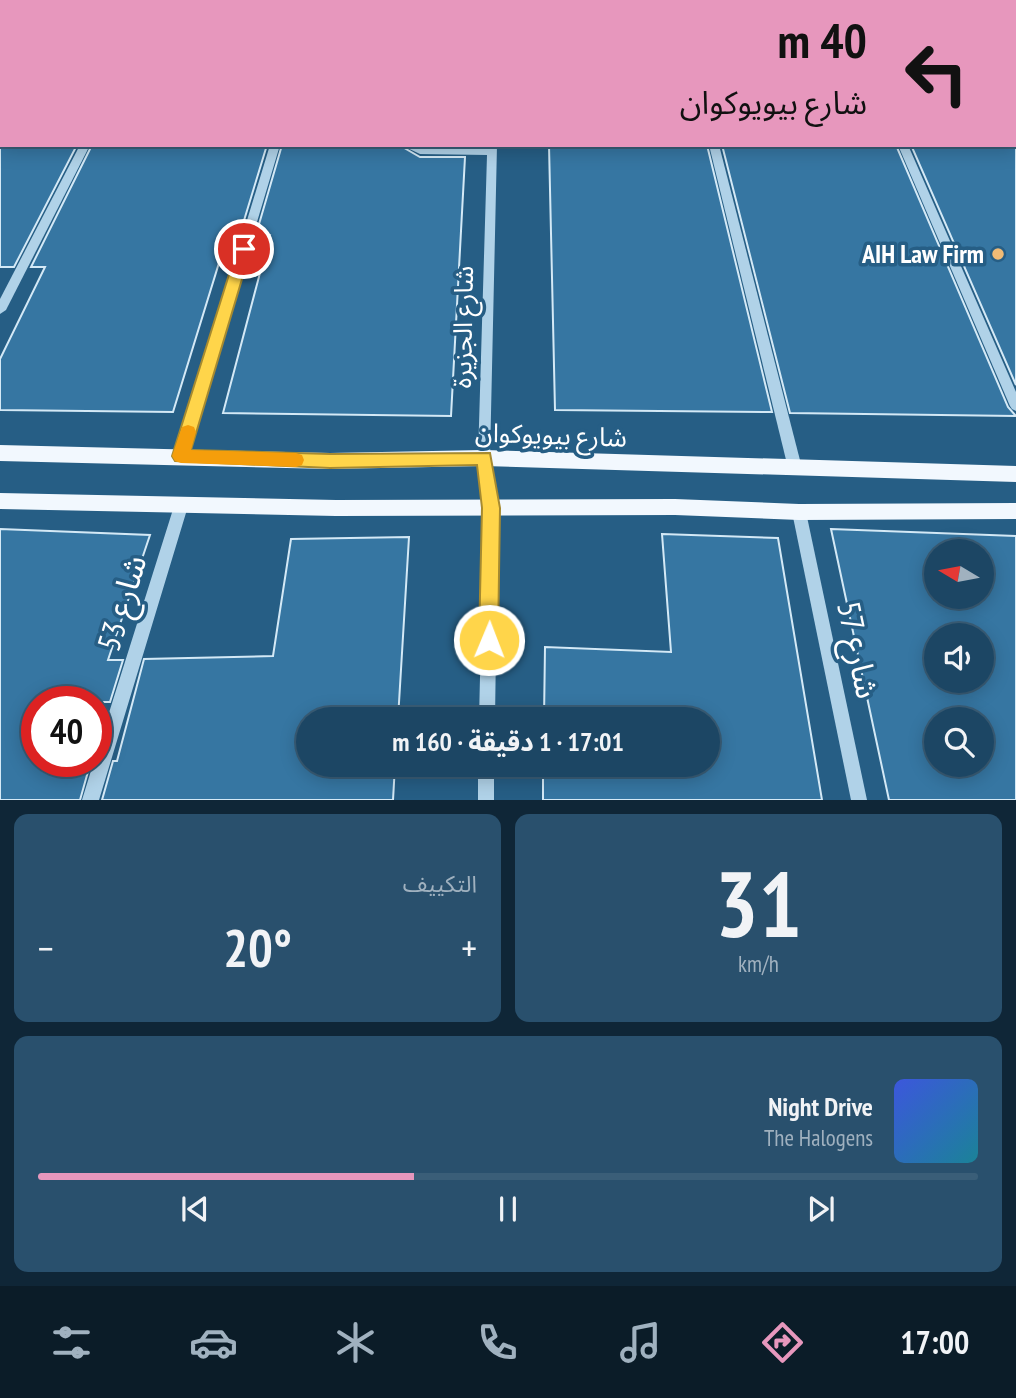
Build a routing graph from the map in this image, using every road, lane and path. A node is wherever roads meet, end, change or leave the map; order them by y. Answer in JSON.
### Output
{"nodes":[{"id":1,"x":84,"y":147,"type":"edge"},
{"id":2,"x":274,"y":147,"type":"edge"},
{"id":3,"x":411,"y":147,"type":"edge"},
{"id":4,"x":715,"y":147,"type":"edge"},
{"id":5,"x":905,"y":147,"type":"edge"},
{"id":6,"x":492,"y":148,"type":"edge"},
{"id":7,"x":0,"y":310,"type":"edge"},
{"id":8,"x":1016,"y":406,"type":"edge"},
{"id":9,"x":0,"y":453,"type":"edge"},
{"id":10,"x":181,"y":456,"type":"junction"},
{"id":11,"x":484,"y":458,"type":"junction"},
{"id":12,"x":795,"y":468,"type":"junction"},
{"id":13,"x":1016,"y":474,"type":"edge"},
{"id":14,"x":0,"y":502,"type":"edge"},
{"id":15,"x":183,"y":503,"type":"junction"},
{"id":16,"x":491,"y":508,"type":"junction"},
{"id":17,"x":1016,"y":511,"type":"edge"},
{"id":18,"x":799,"y":512,"type":"junction"},
{"id":19,"x":487,"y":707,"type":"edge"},
{"id":20,"x":486,"y":777,"type":"edge"},
{"id":21,"x":90,"y":800,"type":"edge"},
{"id":22,"x":486,"y":800,"type":"edge"},
{"id":23,"x":859,"y":800,"type":"edge"}],
"edges":[{"from":1,"to":7,"type":"street"},
{"from":2,"to":10,"type":"street"},
{"from":3,"to":6,"type":"street"},
{"from":4,"to":12,"type":"street"},
{"from":5,"to":8,"type":"street"},
{"from":6,"to":11,"type":"street","name":"شارع الجزيرة"},
{"from":9,"to":10,"type":"main road","name":"شارع بيويوكوان"},
{"from":10,"to":11,"type":"main road","name":"شارع بيويوكوان"},
{"from":11,"to":12,"type":"main road","name":"شارع بيويوكوان"},
{"from":11,"to":16,"type":"street","name":"شارع الجزيرة"},
{"from":12,"to":13,"type":"main road","name":"شارع بيويوكوان"},
{"from":14,"to":15,"type":"main road"},
{"from":15,"to":16,"type":"main road"},
{"from":15,"to":21,"type":"street","name":"شارع 53"},
{"from":16,"to":18,"type":"main road"},
{"from":16,"to":19,"type":"street","name":"شارع الجزيرة"},
{"from":17,"to":18,"type":"main road"},
{"from":18,"to":23,"type":"street","name":"شارع 57"},
{"from":20,"to":22,"type":"street"}]}
